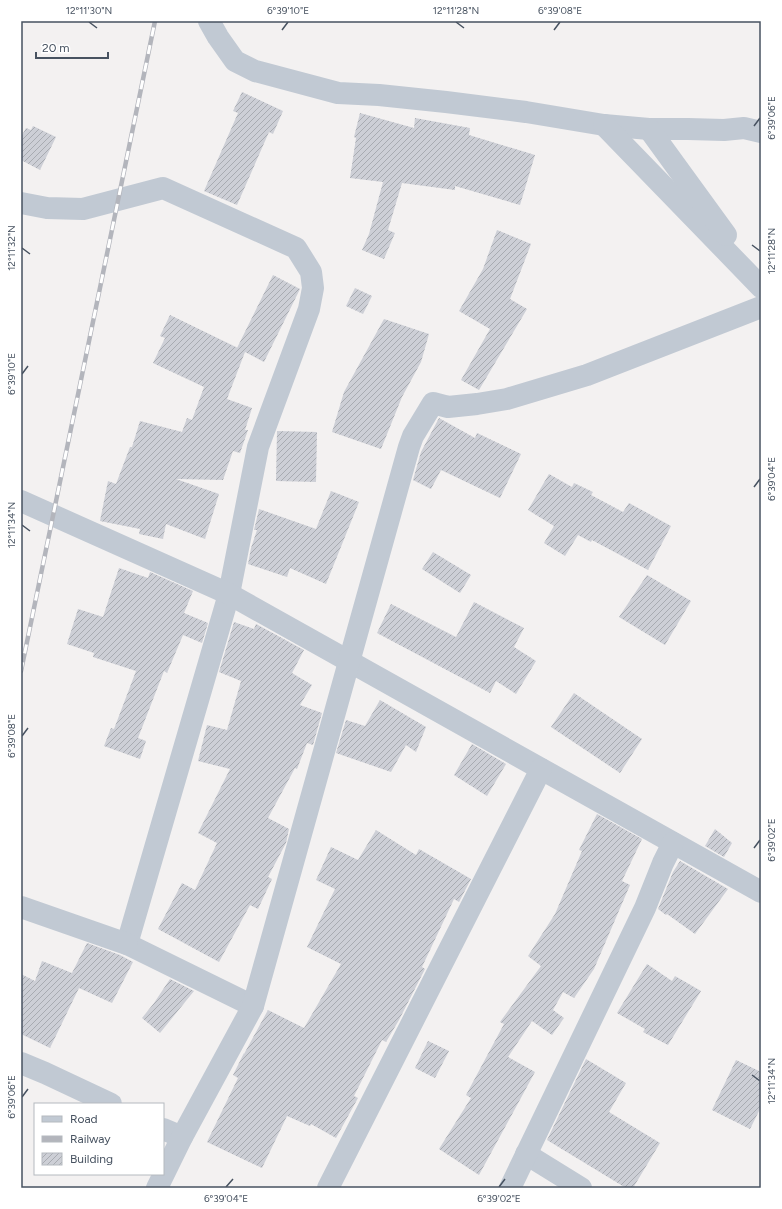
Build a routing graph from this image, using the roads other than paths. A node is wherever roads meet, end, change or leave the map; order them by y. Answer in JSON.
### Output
{"nodes":[{"id":1,"x":209,"y":21,"type":"edge"},
{"id":2,"x":604,"y":125,"type":"junction"},
{"id":3,"x":649,"y":129,"type":"junction"},
{"id":4,"x":761,"y":132,"type":"edge"},
{"id":5,"x":21,"y":204,"type":"edge"},
{"id":6,"x":761,"y":282,"type":"edge"},
{"id":7,"x":761,"y":287,"type":"edge"},
{"id":8,"x":761,"y":307,"type":"edge"},
{"id":9,"x":21,"y":501,"type":"edge"},
{"id":10,"x":229,"y":594,"type":"junction"},
{"id":11,"x":350,"y":662,"type":"junction"},
{"id":12,"x":541,"y":769,"type":"junction"},
{"id":13,"x":673,"y":843,"type":"junction"},
{"id":14,"x":761,"y":892,"type":"edge"},
{"id":15,"x":21,"y":907,"type":"edge"},
{"id":16,"x":127,"y":944,"type":"junction"},
{"id":17,"x":253,"y":1006,"type":"junction"},
{"id":18,"x":21,"y":1063,"type":"edge"},
{"id":19,"x":109,"y":1103,"type":"edge"},
{"id":20,"x":172,"y":1133,"type":"edge"},
{"id":21,"x":526,"y":1154,"type":"junction"},
{"id":22,"x":164,"y":1162,"type":"edge"},
{"id":23,"x":161,"y":1175,"type":"edge"},
{"id":24,"x":157,"y":1188,"type":"edge"},
{"id":25,"x":328,"y":1188,"type":"edge"},
{"id":26,"x":510,"y":1188,"type":"edge"},
{"id":27,"x":581,"y":1188,"type":"edge"}],
"edges":[{"from":1,"to":2,"type":"street"},
{"from":2,"to":3,"type":"street"},
{"from":2,"to":7,"type":"street"},
{"from":3,"to":4,"type":"street"},
{"from":3,"to":6,"type":"street"},
{"from":5,"to":10,"type":"street"},
{"from":8,"to":11,"type":"street"},
{"from":9,"to":10,"type":"street"},
{"from":10,"to":11,"type":"street"},
{"from":10,"to":16,"type":"street"},
{"from":11,"to":12,"type":"street"},
{"from":11,"to":17,"type":"street"},
{"from":12,"to":13,"type":"street"},
{"from":12,"to":25,"type":"street"},
{"from":13,"to":14,"type":"street"},
{"from":13,"to":21,"type":"street"},
{"from":15,"to":16,"type":"street"},
{"from":16,"to":17,"type":"street"},
{"from":17,"to":20,"type":"street"},
{"from":18,"to":19,"type":"street"},
{"from":20,"to":22,"type":"street"},
{"from":21,"to":26,"type":"street"},
{"from":21,"to":27,"type":"street"},
{"from":23,"to":24,"type":"street"}]}
